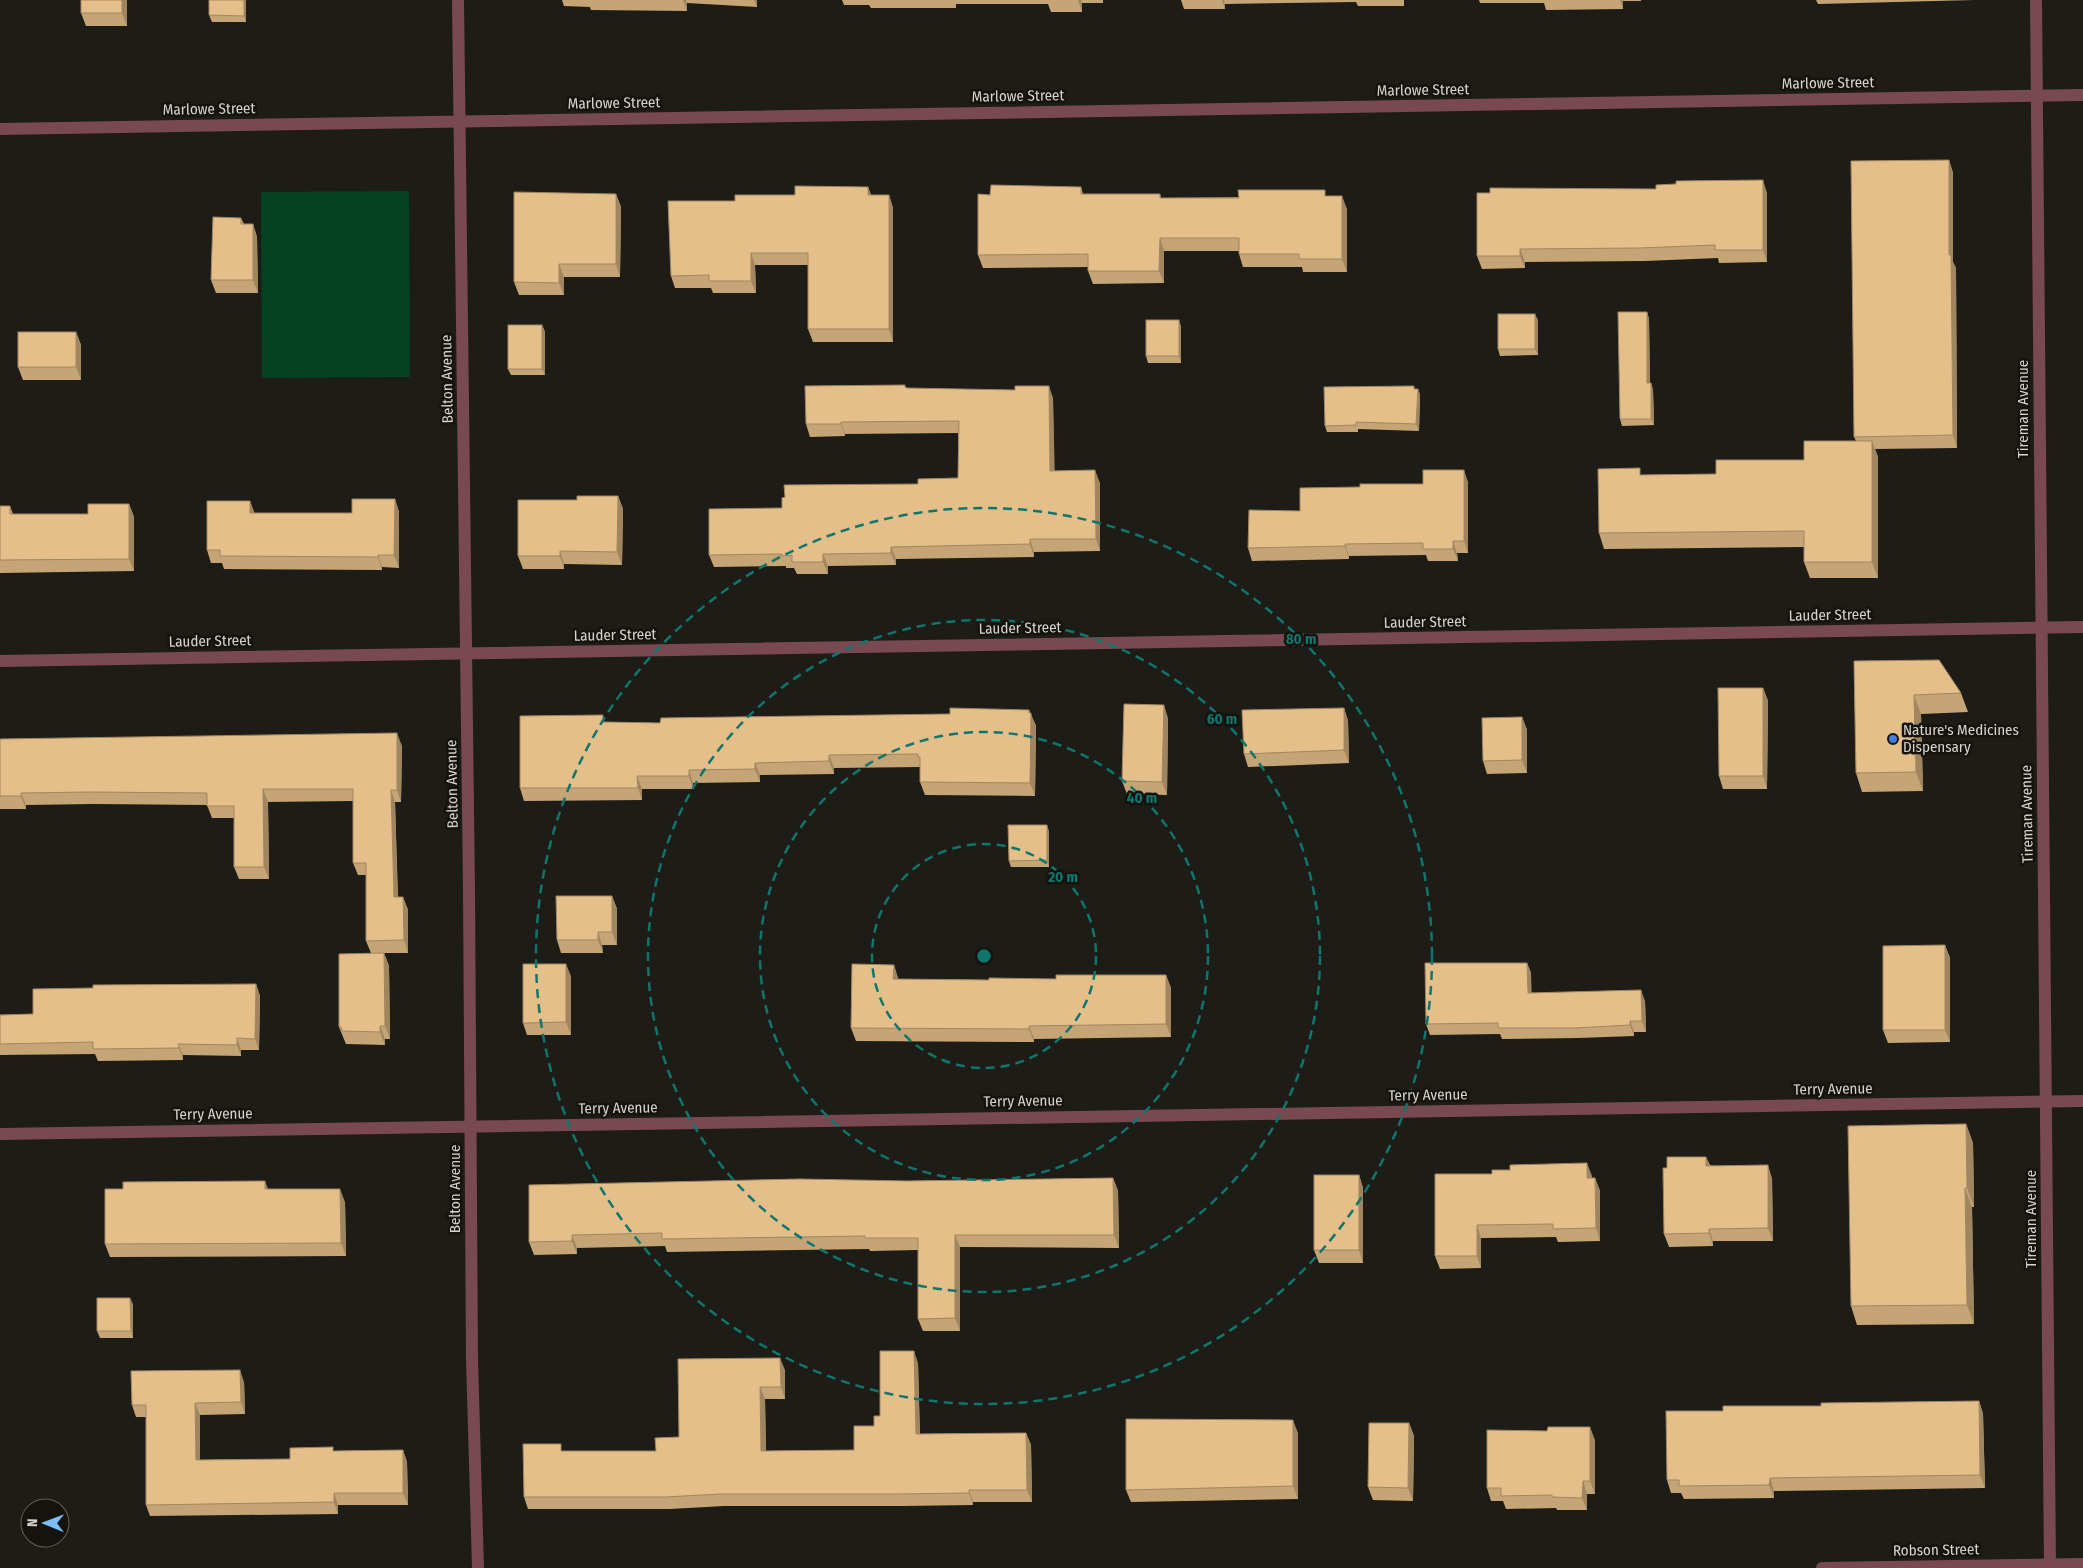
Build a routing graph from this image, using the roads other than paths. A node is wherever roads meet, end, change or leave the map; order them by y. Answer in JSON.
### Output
{"nodes":[{"id":1,"x":458,"y":0,"type":"edge"},
{"id":2,"x":2036,"y":0,"type":"edge"},
{"id":3,"x":2083,"y":95,"type":"edge"},
{"id":4,"x":2037,"y":96,"type":"junction"},
{"id":5,"x":460,"y":122,"type":"junction"},
{"id":6,"x":0,"y":129,"type":"edge"},
{"id":7,"x":2083,"y":627,"type":"edge"},
{"id":8,"x":2041,"y":628,"type":"junction"},
{"id":9,"x":466,"y":654,"type":"junction"},
{"id":10,"x":0,"y":661,"type":"edge"},
{"id":11,"x":2046,"y":1101,"type":"junction"},
{"id":12,"x":2083,"y":1101,"type":"edge"},
{"id":13,"x":471,"y":1126,"type":"junction"},
{"id":14,"x":0,"y":1134,"type":"edge"},
{"id":15,"x":2083,"y":1564,"type":"edge"},
{"id":16,"x":2050,"y":1566,"type":"edge"},
{"id":17,"x":478,"y":1568,"type":"edge"},
{"id":18,"x":1822,"y":1568,"type":"edge"}],
"edges":[{"from":1,"to":5,"type":"street","name":"Belton Avenue"},
{"from":2,"to":4,"type":"street","name":"Tireman Avenue"},
{"from":3,"to":4,"type":"street","name":"Marlowe Street"},
{"from":4,"to":5,"type":"street","name":"Marlowe Street"},
{"from":4,"to":8,"type":"street","name":"Tireman Avenue"},
{"from":5,"to":6,"type":"street","name":"Marlowe Street"},
{"from":5,"to":9,"type":"street","name":"Belton Avenue"},
{"from":7,"to":8,"type":"street","name":"Lauder Street"},
{"from":8,"to":9,"type":"street","name":"Lauder Street"},
{"from":8,"to":11,"type":"street","name":"Tireman Avenue"},
{"from":9,"to":10,"type":"street","name":"Lauder Street"},
{"from":9,"to":13,"type":"street","name":"Belton Avenue"},
{"from":11,"to":12,"type":"street","name":"Terry Avenue"},
{"from":11,"to":13,"type":"street","name":"Terry Avenue"},
{"from":11,"to":16,"type":"street","name":"Tireman Avenue"},
{"from":13,"to":14,"type":"street","name":"Terry Avenue"},
{"from":13,"to":17,"type":"street","name":"Belton Avenue"},
{"from":15,"to":16,"type":"street","name":"Robson Street"},
{"from":16,"to":18,"type":"street","name":"Robson Street"}]}
